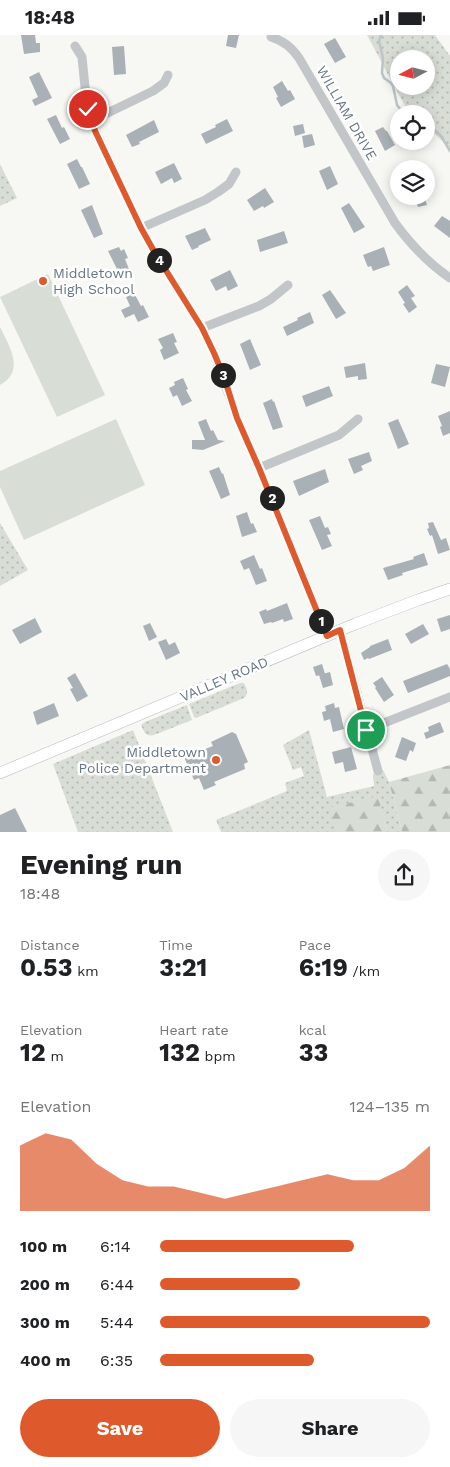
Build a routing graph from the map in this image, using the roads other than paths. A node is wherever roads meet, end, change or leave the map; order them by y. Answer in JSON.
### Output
{"nodes":[{"id":1,"x":271,"y":37,"type":"dead end"},
{"id":2,"x":75,"y":46,"type":"dead end"},
{"id":3,"x":168,"y":75,"type":"dead end"},
{"id":4,"x":91,"y":121,"type":"junction"},
{"id":5,"x":236,"y":171,"type":"dead end"},
{"id":6,"x":141,"y":228,"type":"junction"},
{"id":7,"x":450,"y":278,"type":"edge"},
{"id":8,"x":288,"y":285,"type":"dead end"},
{"id":9,"x":202,"y":328,"type":"junction"},
{"id":10,"x":358,"y":419,"type":"dead end"},
{"id":11,"x":259,"y":468,"type":"junction"},
{"id":12,"x":450,"y":589,"type":"edge"},
{"id":13,"x":340,"y":630,"type":"junction"},
{"id":14,"x":327,"y":636,"type":"junction"},
{"id":15,"x":450,"y":697,"type":"edge"},
{"id":16,"x":366,"y":730,"type":"junction"},
{"id":17,"x":378,"y":771,"type":"dead end"},
{"id":18,"x":0,"y":773,"type":"edge"}],
"edges":[{"from":1,"to":7,"type":"street","name":"WILLIAM DRIVE"},
{"from":2,"to":4,"type":"street"},
{"from":3,"to":4,"type":"street"},
{"from":4,"to":6,"type":"street"},
{"from":5,"to":6,"type":"street"},
{"from":6,"to":9,"type":"street"},
{"from":8,"to":9,"type":"street"},
{"from":9,"to":11,"type":"street"},
{"from":10,"to":11,"type":"street"},
{"from":11,"to":14,"type":"street"},
{"from":12,"to":13,"type":"main road","name":"VALLEY ROAD"},
{"from":13,"to":14,"type":"main road","name":"VALLEY ROAD"},
{"from":13,"to":16,"type":"street"},
{"from":14,"to":18,"type":"main road","name":"VALLEY ROAD"},
{"from":15,"to":16,"type":"street"},
{"from":16,"to":17,"type":"street"}]}
